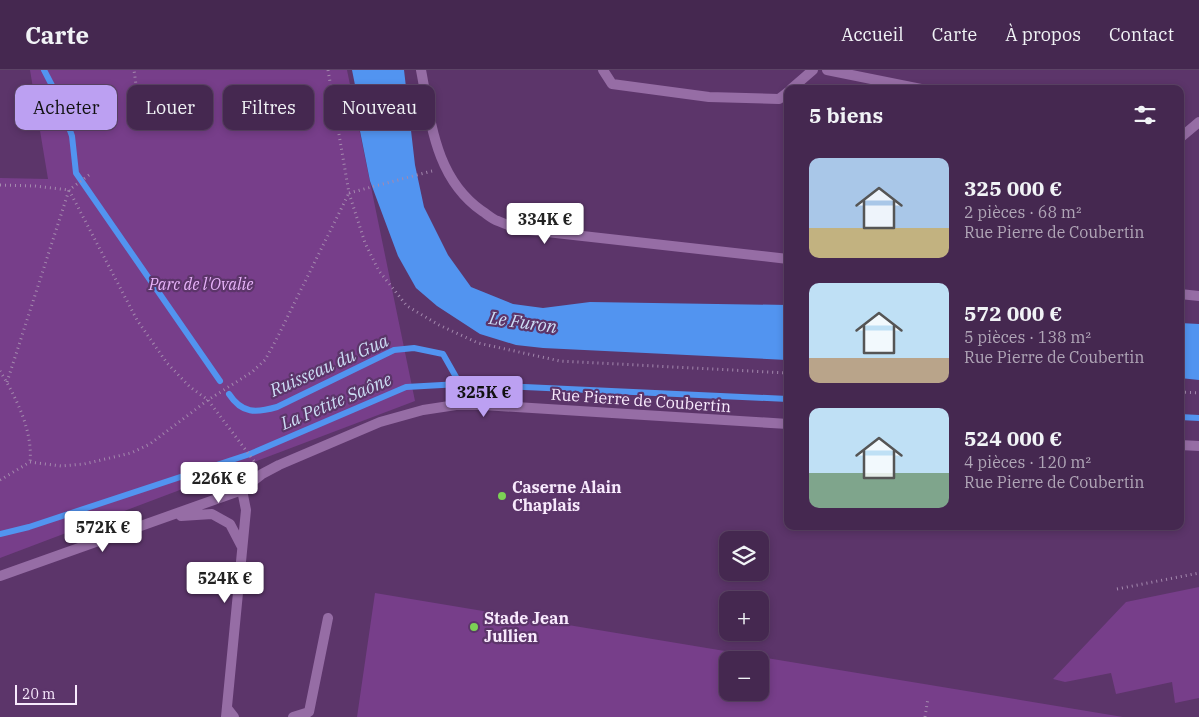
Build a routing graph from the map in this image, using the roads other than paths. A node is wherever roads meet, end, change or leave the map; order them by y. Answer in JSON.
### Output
{"nodes":[{"id":1,"x":420,"y":70,"type":"edge"},
{"id":2,"x":603,"y":70,"type":"edge"},
{"id":3,"x":813,"y":70,"type":"edge"},
{"id":4,"x":827,"y":70,"type":"edge"},
{"id":5,"x":796,"y":85,"type":"edge"},
{"id":6,"x":901,"y":85,"type":"edge"},
{"id":7,"x":784,"y":96,"type":"edge"},
{"id":8,"x":1199,"y":122,"type":"edge"},
{"id":9,"x":1184,"y":135,"type":"edge"},
{"id":10,"x":784,"y":259,"type":"edge"},
{"id":11,"x":1184,"y":294,"type":"edge"},
{"id":12,"x":1199,"y":296,"type":"edge"},
{"id":13,"x":784,"y":424,"type":"edge"},
{"id":14,"x":1184,"y":445,"type":"edge"},
{"id":15,"x":1199,"y":446,"type":"edge"},
{"id":16,"x":242,"y":490,"type":"junction"},
{"id":17,"x":167,"y":517,"type":"junction"},
{"id":18,"x":242,"y":548,"type":"junction"},
{"id":19,"x":0,"y":576,"type":"edge"},
{"id":20,"x":328,"y":618,"type":"dead end"},
{"id":21,"x":227,"y":712,"type":"edge"},
{"id":22,"x":234,"y":717,"type":"edge"},
{"id":23,"x":293,"y":717,"type":"edge"}],
"edges":[{"from":1,"to":10,"type":"street"},
{"from":2,"to":7,"type":"street"},
{"from":3,"to":5,"type":"street"},
{"from":4,"to":6,"type":"street"},
{"from":8,"to":9,"type":"street"},
{"from":11,"to":12,"type":"street"},
{"from":13,"to":16,"type":"street","name":"Rue Pierre de Coubertin"},
{"from":14,"to":15,"type":"street"},
{"from":16,"to":17,"type":"street","name":"Rue Pierre de Coubertin"},
{"from":16,"to":18,"type":"street"},
{"from":17,"to":18,"type":"street","name":"Rue Pierre de Coubertin"},
{"from":17,"to":19,"type":"street","name":"Rue Pierre de Coubertin"},
{"from":18,"to":21,"type":"street"},
{"from":20,"to":23,"type":"street"},
{"from":21,"to":22,"type":"street"}]}
